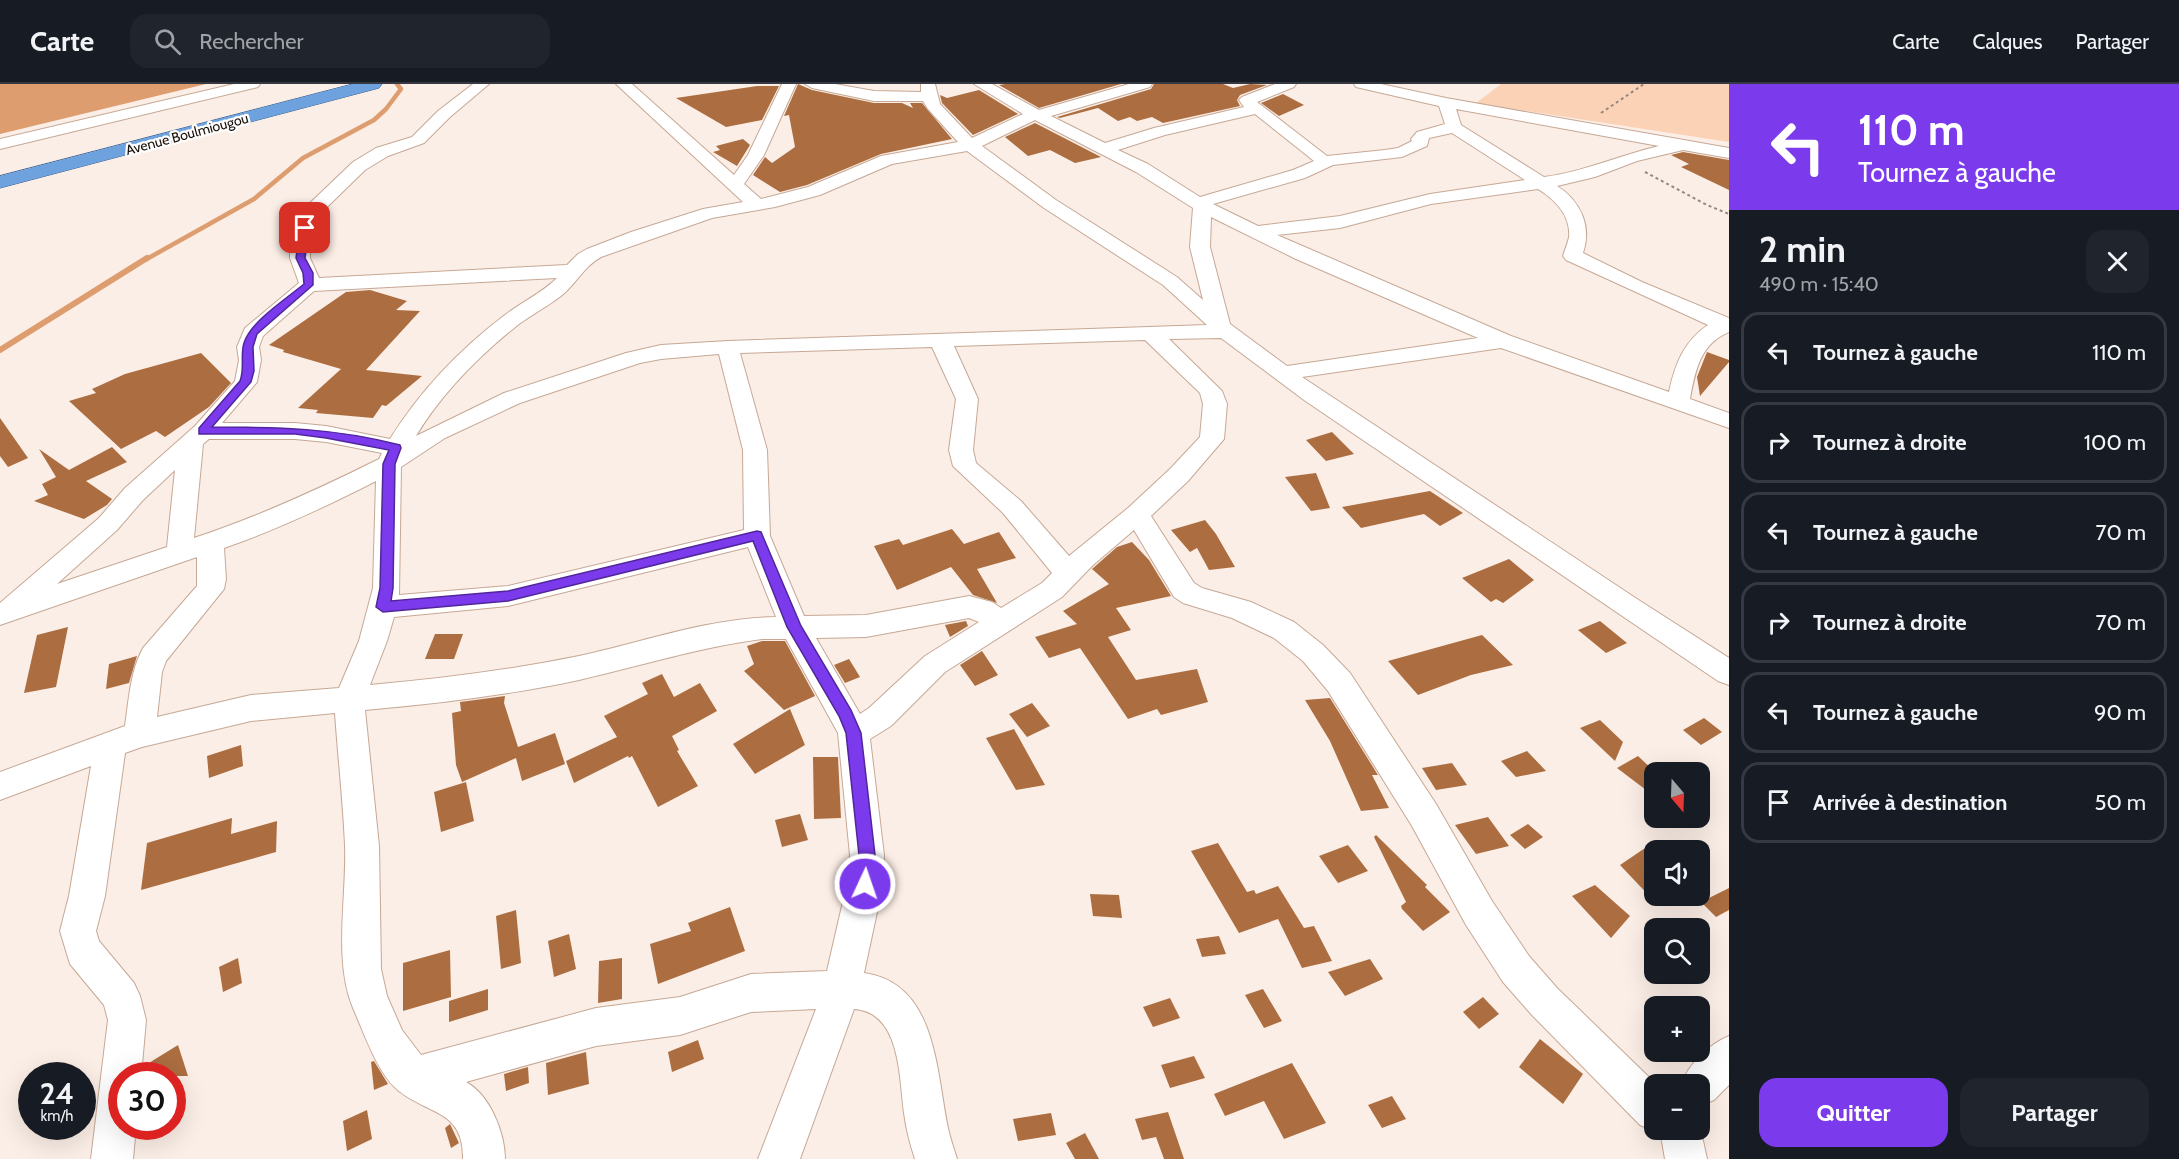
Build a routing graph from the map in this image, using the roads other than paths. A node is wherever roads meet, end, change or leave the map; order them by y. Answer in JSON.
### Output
{"nodes":[{"id":1,"x":253,"y":84,"type":"edge"},
{"id":2,"x":373,"y":84,"type":"edge"},
{"id":3,"x":482,"y":84,"type":"edge"},
{"id":4,"x":623,"y":84,"type":"edge"},
{"id":5,"x":789,"y":84,"type":"edge"},
{"id":6,"x":812,"y":84,"type":"edge"},
{"id":7,"x":981,"y":84,"type":"edge"},
{"id":8,"x":1145,"y":84,"type":"edge"},
{"id":9,"x":1289,"y":84,"type":"edge"},
{"id":10,"x":1361,"y":84,"type":"edge"},
{"id":11,"x":347,"y":87,"type":"edge"},
{"id":12,"x":929,"y":91,"type":"edge"},
{"id":13,"x":1446,"y":103,"type":"junction"},
{"id":14,"x":1256,"y":109,"type":"junction"},
{"id":15,"x":1037,"y":115,"type":"junction"},
{"id":16,"x":1454,"y":127,"type":"junction"},
{"id":17,"x":0,"y":144,"type":"edge"},
{"id":18,"x":970,"y":146,"type":"junction"},
{"id":19,"x":1681,"y":146,"type":"junction"},
{"id":20,"x":1104,"y":149,"type":"junction"},
{"id":21,"x":1729,"y":153,"type":"edge"},
{"id":22,"x":1325,"y":162,"type":"junction"},
{"id":23,"x":1729,"y":166,"type":"edge"},
{"id":24,"x":0,"y":172,"type":"edge"},
{"id":25,"x":0,"y":182,"type":"edge"},
{"id":26,"x":1541,"y":183,"type":"junction"},
{"id":27,"x":736,"y":184,"type":"junction"},
{"id":28,"x":1200,"y":204,"type":"junction"},
{"id":29,"x":758,"y":205,"type":"junction"},
{"id":30,"x":1254,"y":232,"type":"junction"},
{"id":31,"x":573,"y":271,"type":"junction"},
{"id":32,"x":309,"y":285,"type":"junction"},
{"id":33,"x":1727,"y":325,"type":"edge"},
{"id":34,"x":1223,"y":328,"type":"junction"},
{"id":35,"x":1151,"y":334,"type":"junction"},
{"id":36,"x":940,"y":340,"type":"junction"},
{"id":37,"x":1503,"y":341,"type":"junction"},
{"id":38,"x":728,"y":347,"type":"junction"},
{"id":39,"x":1281,"y":373,"type":"junction"},
{"id":40,"x":1678,"y":402,"type":"junction"},
{"id":41,"x":1729,"y":421,"type":"edge"},
{"id":42,"x":197,"y":437,"type":"junction"},
{"id":43,"x":392,"y":456,"type":"junction"},
{"id":44,"x":1137,"y":514,"type":"junction"},
{"id":45,"x":757,"y":536,"type":"junction"},
{"id":46,"x":210,"y":543,"type":"junction"},
{"id":47,"x":180,"y":554,"type":"junction"},
{"id":48,"x":1069,"y":574,"type":"junction"},
{"id":49,"x":383,"y":607,"type":"junction"},
{"id":50,"x":4,"y":613,"type":"edge"},
{"id":51,"x":1002,"y":623,"type":"junction"},
{"id":52,"x":794,"y":627,"type":"junction"},
{"id":53,"x":1729,"y":673,"type":"edge"},
{"id":54,"x":349,"y":700,"type":"junction"},
{"id":55,"x":854,"y":733,"type":"junction"},
{"id":56,"x":125,"y":739,"type":"junction"},
{"id":57,"x":0,"y":786,"type":"edge"},
{"id":58,"x":842,"y":990,"type":"junction"},
{"id":59,"x":1729,"y":1056,"type":"edge"},
{"id":60,"x":1710,"y":1076,"type":"edge"},
{"id":61,"x":413,"y":1077,"type":"junction"},
{"id":62,"x":1644,"y":1102,"type":"edge"},
{"id":63,"x":112,"y":1159,"type":"edge"},
{"id":64,"x":484,"y":1159,"type":"edge"},
{"id":65,"x":779,"y":1159,"type":"edge"},
{"id":66,"x":936,"y":1159,"type":"edge"}],
"edges":[{"from":1,"to":17,"type":"street"},
{"from":2,"to":11,"type":"highway","name":"Avenue Boulmiougou"},
{"from":3,"to":32,"type":"street"},
{"from":4,"to":27,"type":"street"},
{"from":5,"to":27,"type":"street"},
{"from":6,"to":12,"type":"street"},
{"from":7,"to":15,"type":"street"},
{"from":8,"to":15,"type":"street"},
{"from":9,"to":14,"type":"street"},
{"from":10,"to":13,"type":"street"},
{"from":11,"to":24,"type":"highway","name":"Avenue Boulmiougou"},
{"from":11,"to":25,"type":"highway","name":"Avenue Boulmiougou"},
{"from":12,"to":18,"type":"street"},
{"from":13,"to":16,"type":"street"},
{"from":13,"to":19,"type":"street"},
{"from":14,"to":20,"type":"street"},
{"from":14,"to":22,"type":"street"},
{"from":15,"to":18,"type":"street"},
{"from":15,"to":20,"type":"street"},
{"from":16,"to":22,"type":"street"},
{"from":16,"to":26,"type":"street"},
{"from":18,"to":29,"type":"street"},
{"from":18,"to":34,"type":"street"},
{"from":19,"to":21,"type":"street"},
{"from":19,"to":23,"type":"street"},
{"from":19,"to":26,"type":"street"},
{"from":20,"to":28,"type":"street"},
{"from":22,"to":28,"type":"street"},
{"from":26,"to":30,"type":"street"},
{"from":26,"to":33,"type":"street"},
{"from":27,"to":29,"type":"street"},
{"from":28,"to":30,"type":"street"},
{"from":28,"to":34,"type":"street"},
{"from":29,"to":31,"type":"street"},
{"from":30,"to":37,"type":"street"},
{"from":31,"to":32,"type":"street"},
{"from":31,"to":43,"type":"street"},
{"from":32,"to":42,"type":"street"},
{"from":33,"to":40,"type":"street"},
{"from":34,"to":35,"type":"street"},
{"from":34,"to":39,"type":"street"},
{"from":35,"to":36,"type":"street"},
{"from":35,"to":44,"type":"street"},
{"from":36,"to":38,"type":"street"},
{"from":36,"to":48,"type":"street"},
{"from":37,"to":39,"type":"street"},
{"from":37,"to":40,"type":"street"},
{"from":38,"to":43,"type":"street"},
{"from":38,"to":45,"type":"street"},
{"from":39,"to":53,"type":"street"},
{"from":40,"to":41,"type":"street"},
{"from":42,"to":43,"type":"street"},
{"from":42,"to":47,"type":"street"},
{"from":42,"to":50,"type":"street"},
{"from":43,"to":46,"type":"street"},
{"from":43,"to":49,"type":"street"},
{"from":44,"to":48,"type":"street"},
{"from":44,"to":62,"type":"street"},
{"from":45,"to":49,"type":"street"},
{"from":45,"to":52,"type":"street"},
{"from":46,"to":47,"type":"street"},
{"from":46,"to":56,"type":"street"},
{"from":47,"to":50,"type":"street"},
{"from":48,"to":51,"type":"street"},
{"from":49,"to":54,"type":"street"},
{"from":51,"to":52,"type":"street"},
{"from":51,"to":55,"type":"street"},
{"from":52,"to":54,"type":"street"},
{"from":52,"to":55,"type":"street"},
{"from":54,"to":56,"type":"street"},
{"from":54,"to":61,"type":"street"},
{"from":55,"to":58,"type":"street"},
{"from":56,"to":57,"type":"street"},
{"from":56,"to":63,"type":"street"},
{"from":58,"to":61,"type":"street"},
{"from":58,"to":65,"type":"street"},
{"from":58,"to":66,"type":"street"},
{"from":59,"to":60,"type":"street"},
{"from":61,"to":64,"type":"street"}]}
